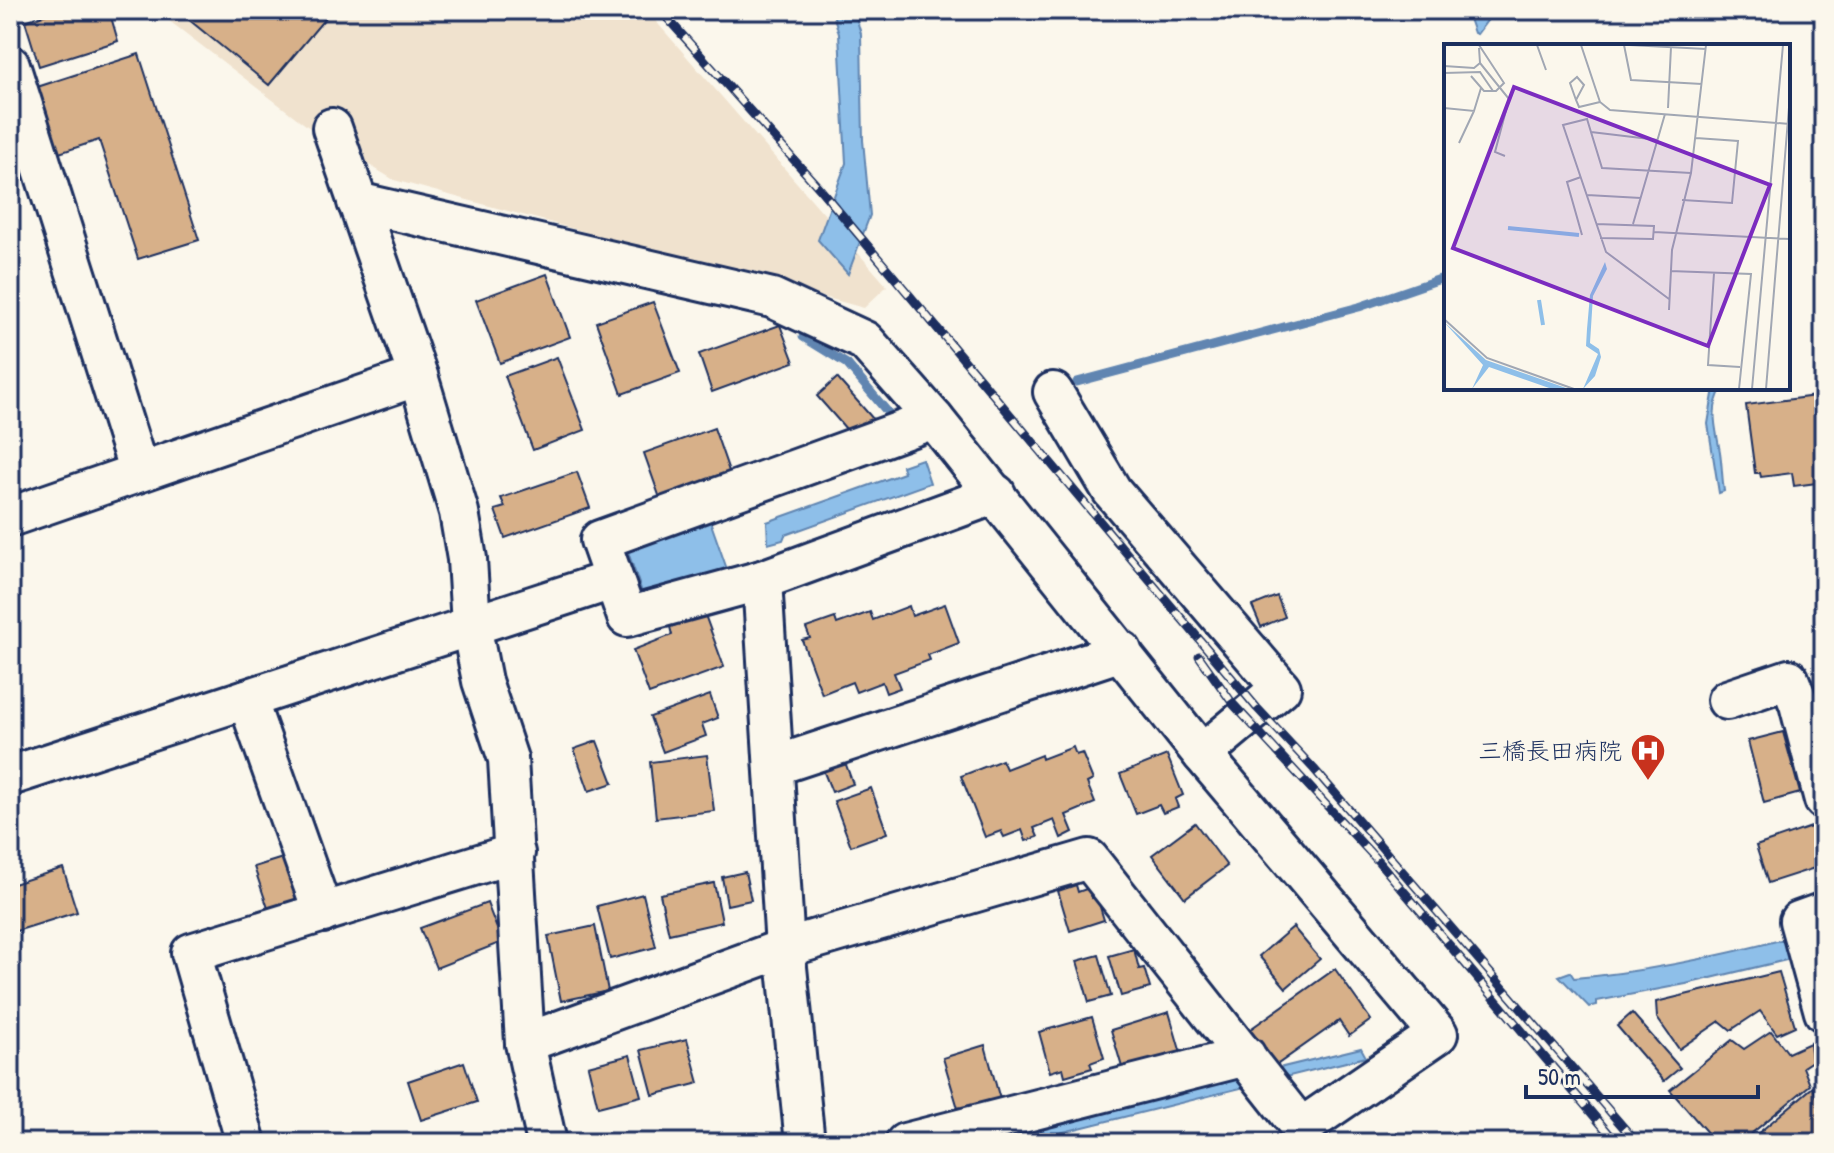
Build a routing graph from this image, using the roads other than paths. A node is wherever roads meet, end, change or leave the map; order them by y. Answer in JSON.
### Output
{"nodes":[{"id":1,"x":10,"y":65,"type":"edge"},
{"id":2,"x":332,"y":128,"type":"dead end"},
{"id":3,"x":357,"y":202,"type":"junction"},
{"id":4,"x":418,"y":376,"type":"junction"},
{"id":5,"x":1053,"y":392,"type":"dead end"},
{"id":6,"x":934,"y":419,"type":"junction"},
{"id":7,"x":139,"y":472,"type":"junction"},
{"id":8,"x":996,"y":494,"type":"junction"},
{"id":9,"x":10,"y":517,"type":"edge"},
{"id":10,"x":612,"y":580,"type":"junction"},
{"id":11,"x":762,"y":580,"type":"junction"},
{"id":12,"x":471,"y":625,"type":"junction"},
{"id":13,"x":1122,"y":651,"type":"junction"},
{"id":14,"x":247,"y":699,"type":"junction"},
{"id":15,"x":1727,"y":700,"type":"dead end"},
{"id":16,"x":1202,"y":754,"type":"junction"},
{"id":17,"x":774,"y":766,"type":"junction"},
{"id":18,"x":10,"y":776,"type":"edge"},
{"id":19,"x":1824,"y":800,"type":"edge"},
{"id":20,"x":515,"y":853,"type":"junction"},
{"id":21,"x":323,"y":913,"type":"junction"},
{"id":22,"x":1811,"y":933,"type":"edge"},
{"id":23,"x":785,"y":948,"type":"junction"},
{"id":24,"x":1824,"y":1012,"type":"edge"},
{"id":25,"x":525,"y":1043,"type":"junction"},
{"id":26,"x":1246,"y":1056,"type":"junction"},
{"id":27,"x":246,"y":1143,"type":"edge"},
{"id":28,"x":547,"y":1143,"type":"edge"},
{"id":29,"x":805,"y":1143,"type":"edge"},
{"id":30,"x":905,"y":1143,"type":"edge"}],
"edges":[{"from":1,"to":7,"type":"street"},
{"from":2,"to":3,"type":"street"},
{"from":3,"to":4,"type":"street"},
{"from":3,"to":6,"type":"street"},
{"from":4,"to":7,"type":"street"},
{"from":4,"to":12,"type":"street"},
{"from":5,"to":16,"type":"street"},
{"from":6,"to":8,"type":"street"},
{"from":6,"to":10,"type":"street"},
{"from":7,"to":9,"type":"street"},
{"from":8,"to":11,"type":"street"},
{"from":8,"to":13,"type":"street"},
{"from":10,"to":11,"type":"street"},
{"from":10,"to":12,"type":"street"},
{"from":11,"to":17,"type":"street"},
{"from":12,"to":14,"type":"street"},
{"from":12,"to":20,"type":"street"},
{"from":13,"to":16,"type":"street"},
{"from":13,"to":17,"type":"street"},
{"from":14,"to":18,"type":"street"},
{"from":14,"to":21,"type":"street"},
{"from":15,"to":19,"type":"street"},
{"from":16,"to":26,"type":"street"},
{"from":17,"to":23,"type":"street"},
{"from":20,"to":21,"type":"street"},
{"from":20,"to":25,"type":"street"},
{"from":21,"to":27,"type":"street"},
{"from":22,"to":24,"type":"street"},
{"from":23,"to":25,"type":"street"},
{"from":23,"to":26,"type":"street"},
{"from":23,"to":29,"type":"street"},
{"from":25,"to":28,"type":"street"},
{"from":26,"to":30,"type":"street"}]}
